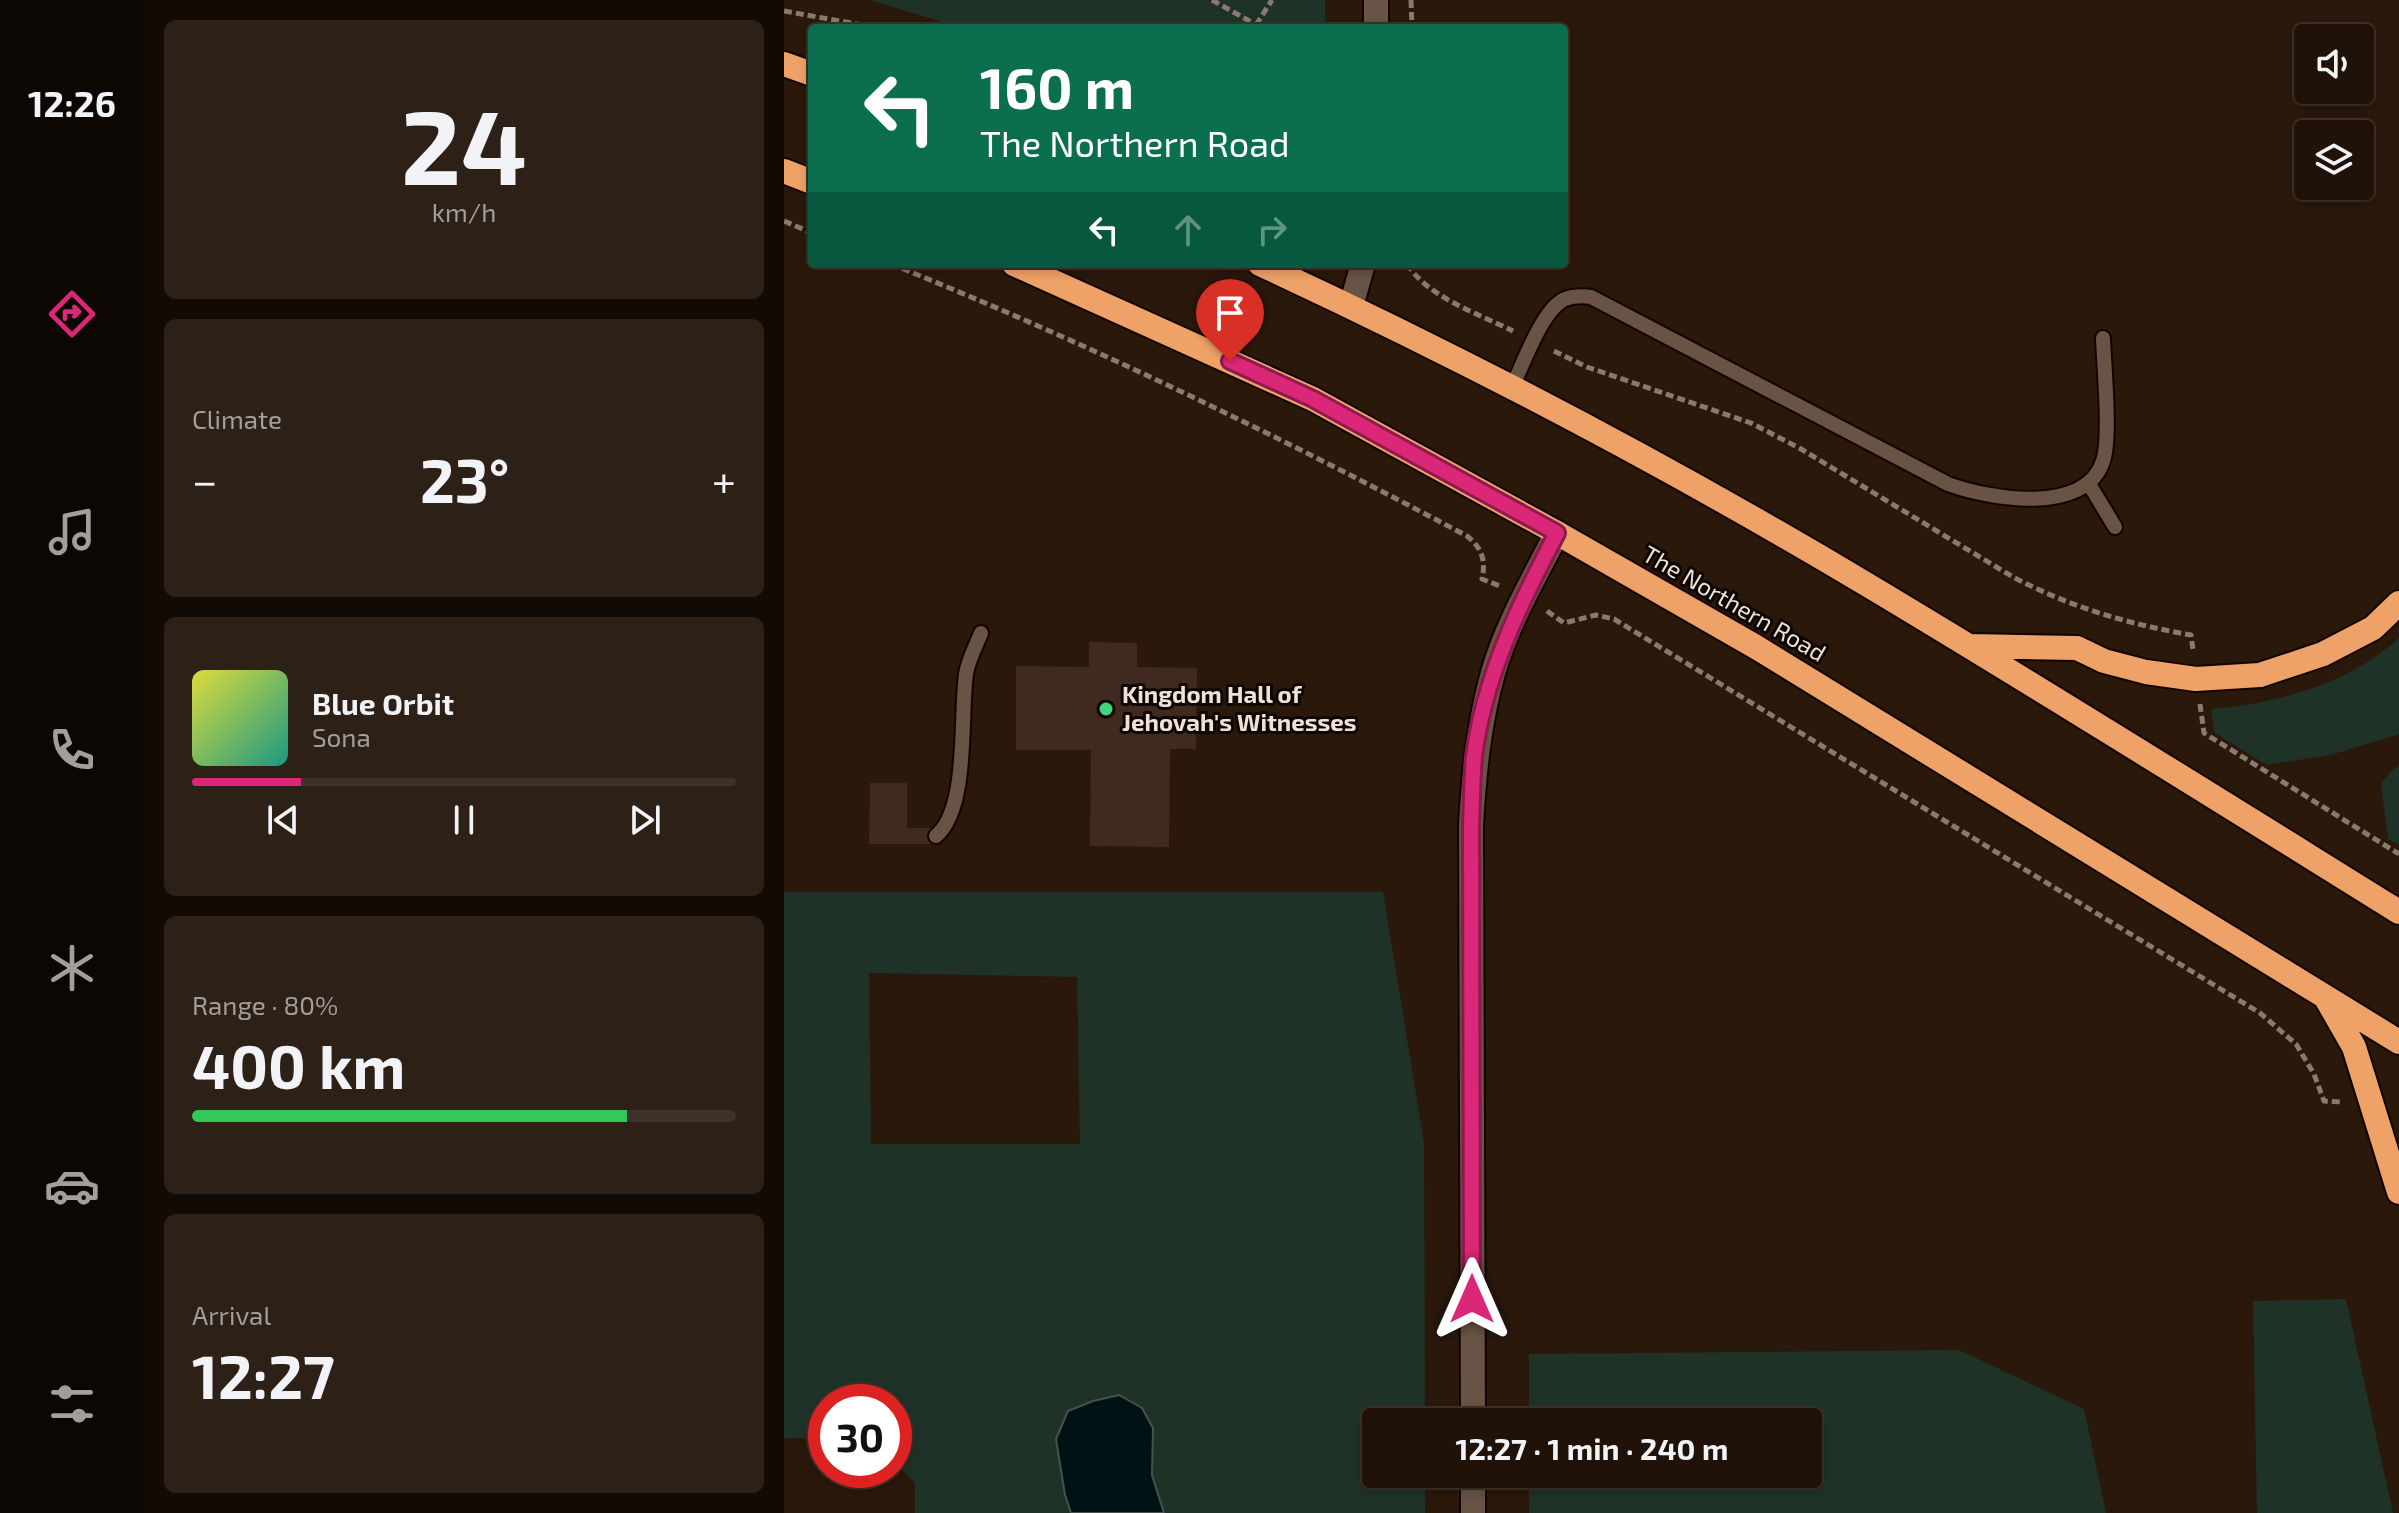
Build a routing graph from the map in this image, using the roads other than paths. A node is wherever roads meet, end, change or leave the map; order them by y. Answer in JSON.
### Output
{"nodes":[{"id":1,"x":1376,"y":0,"type":"edge"},
{"id":2,"x":1376,"y":24,"type":"edge"},
{"id":3,"x":784,"y":64,"type":"edge"},
{"id":4,"x":808,"y":73,"type":"edge"},
{"id":5,"x":784,"y":171,"type":"edge"},
{"id":6,"x":808,"y":180,"type":"edge"},
{"id":7,"x":1023,"y":268,"type":"edge"},
{"id":8,"x":1269,"y":268,"type":"edge"},
{"id":9,"x":1362,"y":268,"type":"edge"},
{"id":10,"x":1351,"y":306,"type":"junction"},
{"id":11,"x":2103,"y":338,"type":"dead end"},
{"id":12,"x":1512,"y":387,"type":"junction"},
{"id":13,"x":2089,"y":484,"type":"junction"},
{"id":14,"x":2115,"y":527,"type":"dead end"},
{"id":15,"x":1557,"y":533,"type":"junction"},
{"id":16,"x":2399,"y":603,"type":"edge"},
{"id":17,"x":981,"y":633,"type":"dead end"},
{"id":18,"x":1969,"y":646,"type":"junction"},
{"id":19,"x":936,"y":836,"type":"dead end"},
{"id":20,"x":2399,"y":912,"type":"edge"},
{"id":21,"x":2324,"y":995,"type":"junction"},
{"id":22,"x":2399,"y":1042,"type":"edge"},
{"id":23,"x":2399,"y":1192,"type":"edge"},
{"id":24,"x":1473,"y":1408,"type":"edge"},
{"id":25,"x":1473,"y":1488,"type":"edge"},
{"id":26,"x":1473,"y":1513,"type":"edge"}],
"edges":[{"from":1,"to":2,"type":"street"},
{"from":3,"to":4,"type":"highway"},
{"from":5,"to":6,"type":"highway"},
{"from":7,"to":15,"type":"highway","name":"The Northern Road"},
{"from":8,"to":10,"type":"highway"},
{"from":9,"to":10,"type":"street"},
{"from":10,"to":12,"type":"highway"},
{"from":11,"to":13,"type":"lane"},
{"from":12,"to":13,"type":"lane"},
{"from":12,"to":18,"type":"highway"},
{"from":13,"to":14,"type":"lane"},
{"from":15,"to":21,"type":"highway","name":"The Northern Road"},
{"from":15,"to":24,"type":"street"},
{"from":16,"to":18,"type":"highway"},
{"from":17,"to":19,"type":"lane"},
{"from":18,"to":20,"type":"highway"},
{"from":21,"to":22,"type":"highway","name":"The Northern Road"},
{"from":21,"to":23,"type":"highway"},
{"from":25,"to":26,"type":"street"}]}
